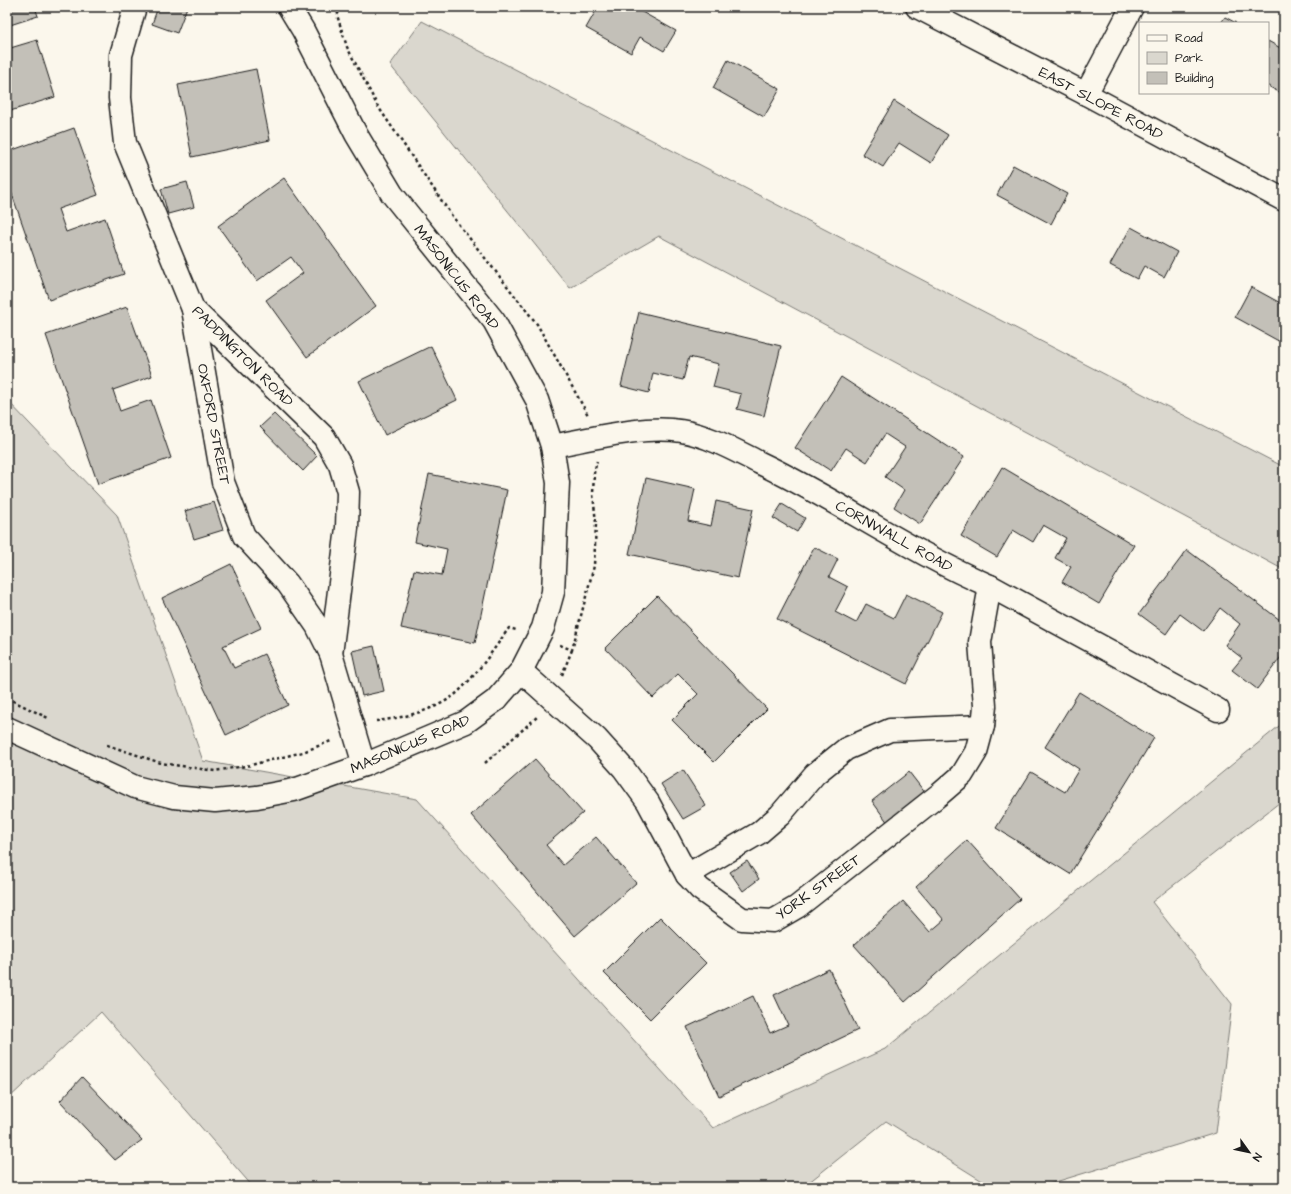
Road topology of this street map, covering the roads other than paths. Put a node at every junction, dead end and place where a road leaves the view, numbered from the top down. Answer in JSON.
{"nodes":[{"id":1,"x":135,"y":7,"type":"edge"},
{"id":2,"x":289,"y":7,"type":"edge"},
{"id":3,"x":917,"y":7,"type":"edge"},
{"id":4,"x":1132,"y":7,"type":"edge"},
{"id":5,"x":1086,"y":94,"type":"junction"},
{"id":6,"x":1284,"y":200,"type":"edge"},
{"id":7,"x":193,"y":309,"type":"junction"},
{"id":8,"x":552,"y":446,"type":"junction"},
{"id":9,"x":990,"y":586,"type":"junction"},
{"id":10,"x":331,"y":654,"type":"junction"},
{"id":11,"x":521,"y":671,"type":"junction"},
{"id":12,"x":1218,"y":710,"type":"dead end"},
{"id":13,"x":983,"y":726,"type":"junction"},
{"id":14,"x":7,"y":728,"type":"edge"},
{"id":15,"x":364,"y":765,"type":"junction"},
{"id":16,"x":687,"y":875,"type":"junction"}],
"edges":[{"from":1,"to":7,"type":"street","name":"PADDINGTON ROAD"},
{"from":2,"to":8,"type":"street","name":"MASONICUS ROAD"},
{"from":3,"to":5,"type":"street","name":"EAST SLOPE ROAD"},
{"from":4,"to":5,"type":"street"},
{"from":5,"to":6,"type":"street","name":"EAST SLOPE ROAD"},
{"from":7,"to":10,"type":"street","name":"OXFORD STREET"},
{"from":7,"to":10,"type":"street","name":"PADDINGTON ROAD"},
{"from":8,"to":9,"type":"street","name":"CORNWALL ROAD"},
{"from":8,"to":11,"type":"street","name":"MASONICUS ROAD"},
{"from":9,"to":12,"type":"street","name":"CORNWALL ROAD"},
{"from":9,"to":13,"type":"street","name":"YORK STREET"},
{"from":10,"to":15,"type":"street","name":"OXFORD STREET"},
{"from":11,"to":15,"type":"street","name":"MASONICUS ROAD"},
{"from":11,"to":16,"type":"street","name":"YORK STREET"},
{"from":13,"to":16,"type":"street"},
{"from":13,"to":16,"type":"street","name":"YORK STREET"},
{"from":14,"to":15,"type":"street","name":"MASONICUS ROAD"}]}
